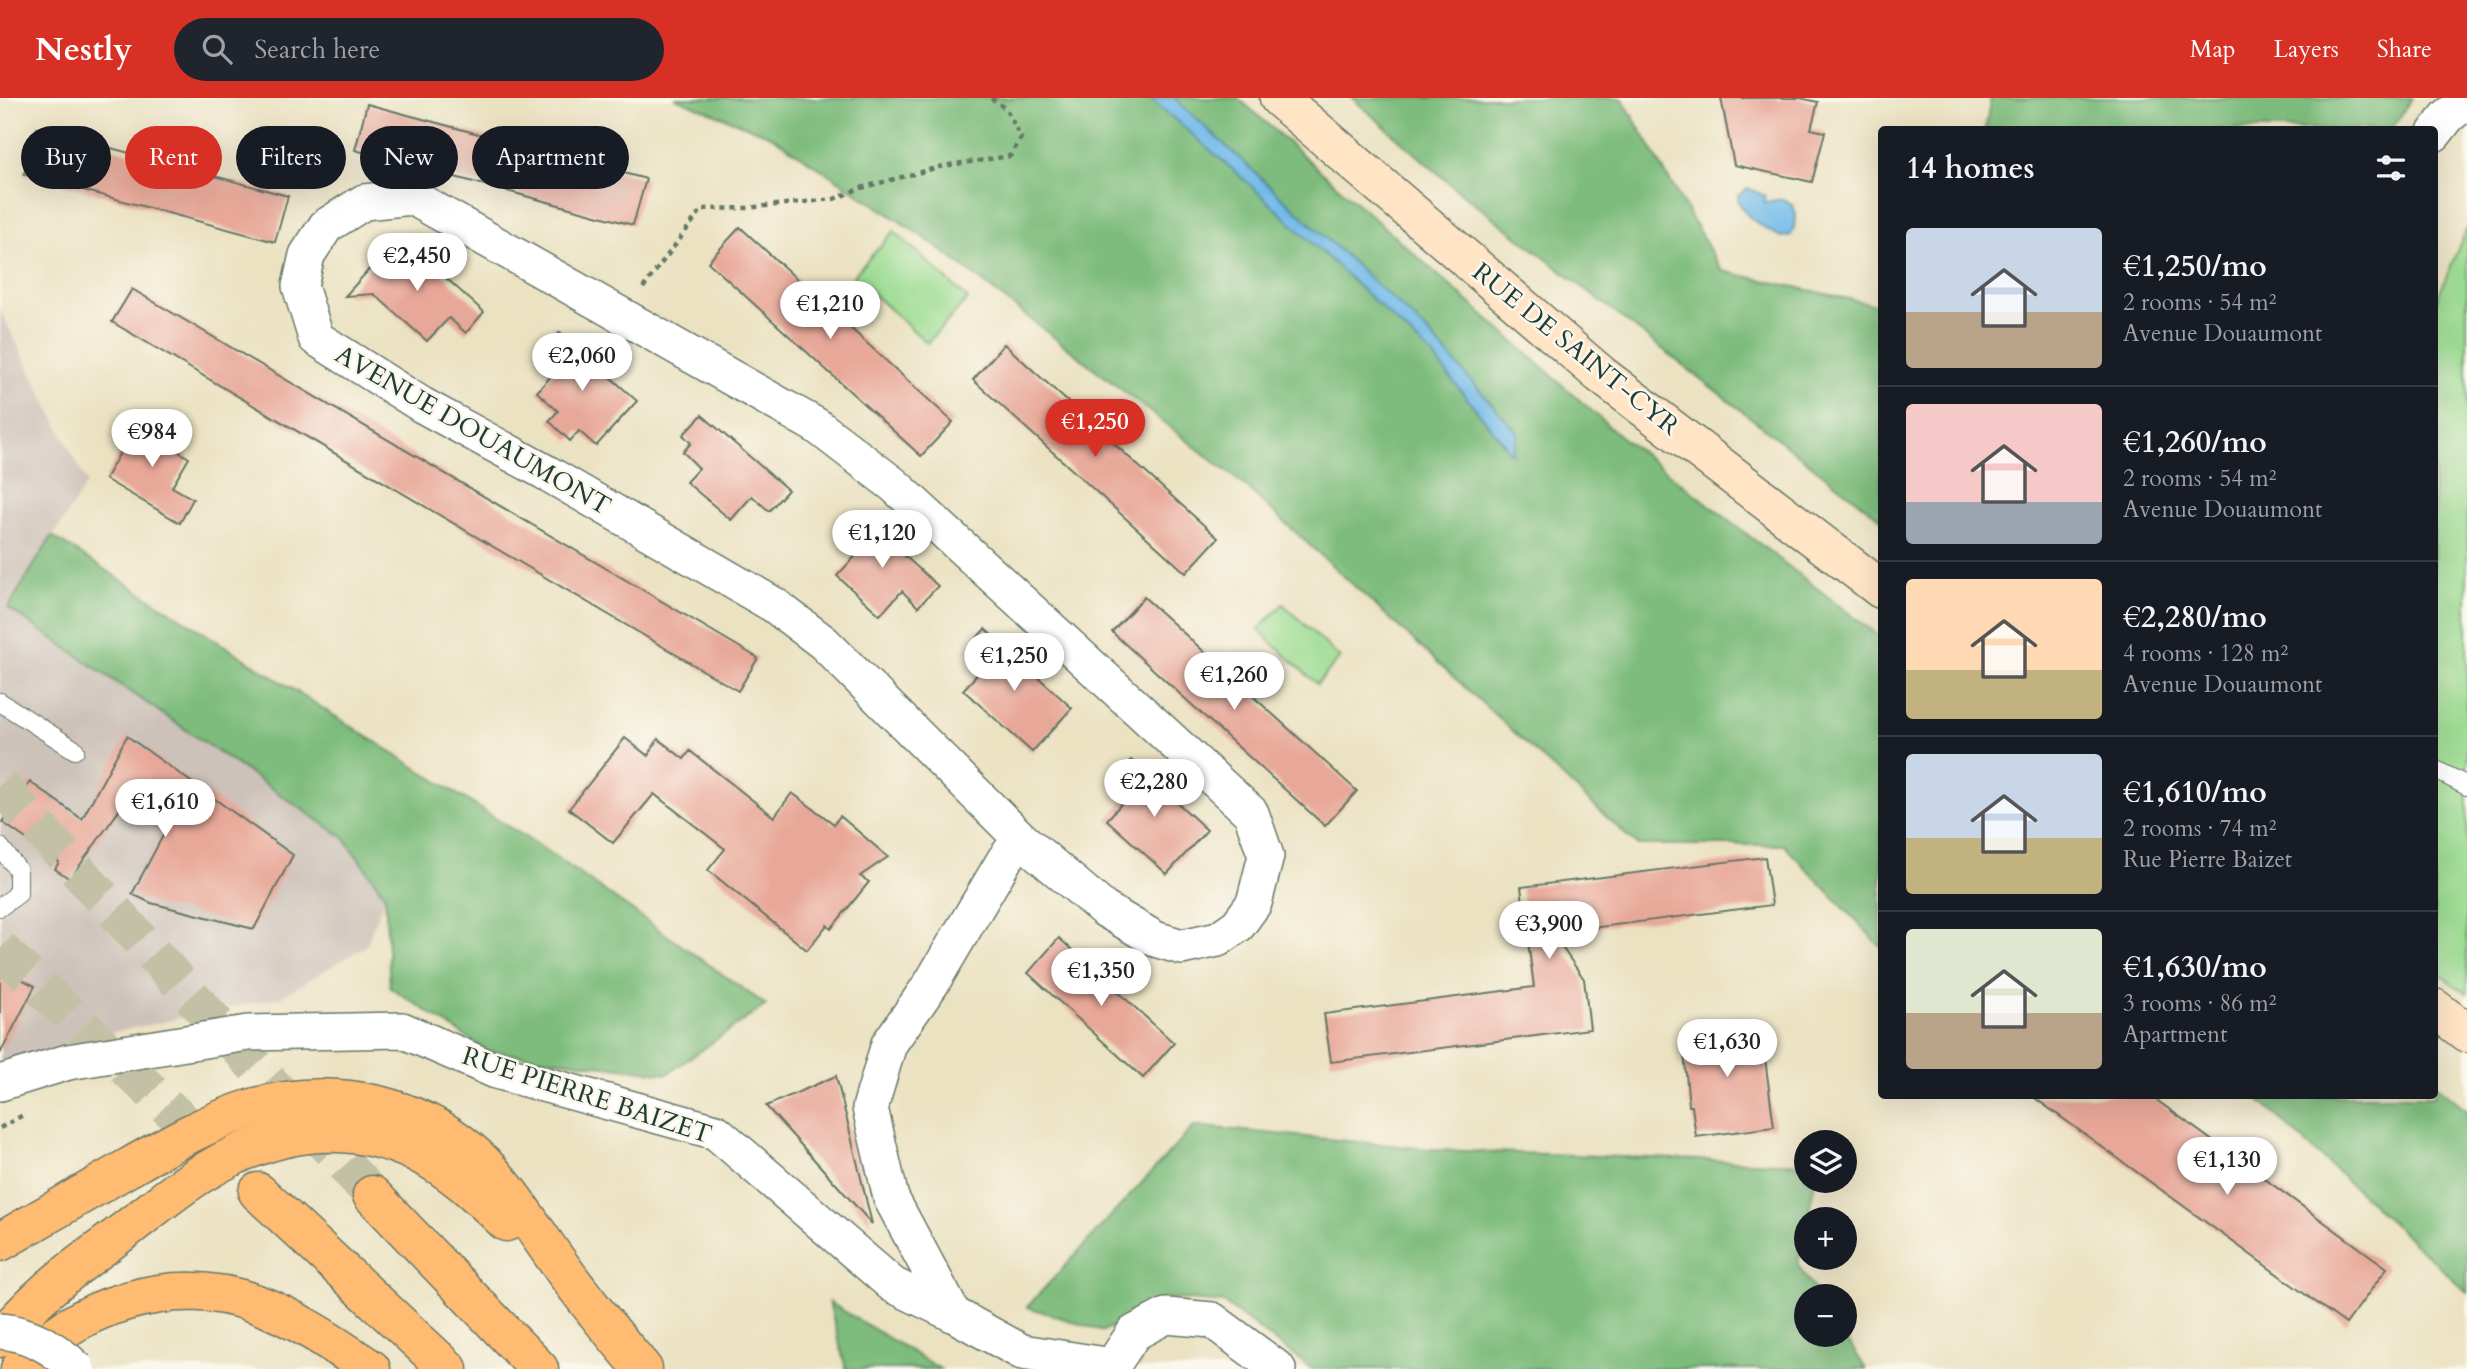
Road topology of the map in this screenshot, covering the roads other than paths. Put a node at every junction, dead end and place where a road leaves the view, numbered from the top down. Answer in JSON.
{"nodes":[{"id":1,"x":1279,"y":98,"type":"edge"},
{"id":2,"x":2467,"y":101,"type":"edge"},
{"id":3,"x":2438,"y":129,"type":"edge"},
{"id":4,"x":1878,"y":587,"type":"edge"},
{"id":5,"x":0,"y":702,"type":"edge"},
{"id":6,"x":75,"y":750,"type":"dead end"},
{"id":7,"x":2438,"y":771,"type":"edge"},
{"id":8,"x":2467,"y":786,"type":"edge"},
{"id":9,"x":1021,"y":839,"type":"junction"},
{"id":10,"x":0,"y":847,"type":"edge"},
{"id":11,"x":0,"y":907,"type":"edge"},
{"id":12,"x":2438,"y":1011,"type":"edge"},
{"id":13,"x":2467,"y":1033,"type":"edge"},
{"id":14,"x":0,"y":1083,"type":"edge"},
{"id":15,"x":258,"y":1192,"type":"tunnel mouth"},
{"id":16,"x":372,"y":1195,"type":"tunnel mouth"},
{"id":17,"x":0,"y":1242,"type":"edge"},
{"id":18,"x":574,"y":1285,"type":"junction"},
{"id":19,"x":953,"y":1314,"type":"junction"},
{"id":20,"x":0,"y":1331,"type":"edge"},
{"id":21,"x":0,"y":1338,"type":"edge"},
{"id":22,"x":1113,"y":1367,"type":"edge"},
{"id":23,"x":20,"y":1369,"type":"edge"},
{"id":24,"x":77,"y":1369,"type":"edge"},
{"id":25,"x":370,"y":1369,"type":"edge"},
{"id":26,"x":448,"y":1369,"type":"edge"},
{"id":27,"x":539,"y":1369,"type":"edge"},
{"id":28,"x":643,"y":1369,"type":"edge"},
{"id":29,"x":1278,"y":1369,"type":"edge"}],
"edges":[{"from":1,"to":4,"type":"main road","name":"RUE DE SAINT-CYR"},
{"from":2,"to":3,"type":"street"},
{"from":5,"to":6,"type":"lane"},
{"from":7,"to":8,"type":"lane"},
{"from":9,"to":9,"type":"street","name":"AVENUE DOUAUMONT"},
{"from":9,"to":19,"type":"street"},
{"from":10,"to":11,"type":"lane"},
{"from":12,"to":13,"type":"main road"},
{"from":14,"to":19,"type":"street","name":"RUE PIERRE BAIZET"},
{"from":15,"to":26,"type":"highway"},
{"from":16,"to":27,"type":"highway"},
{"from":17,"to":18,"type":"highway"},
{"from":18,"to":21,"type":"highway"},
{"from":18,"to":28,"type":"highway"},
{"from":19,"to":22,"type":"street","name":"RUE PIERRE BAIZET"},
{"from":20,"to":24,"type":"street","bridge":true},
{"from":22,"to":29,"type":"street","name":"RUE PIERRE BAIZET"},
{"from":23,"to":25,"type":"highway"}]}
